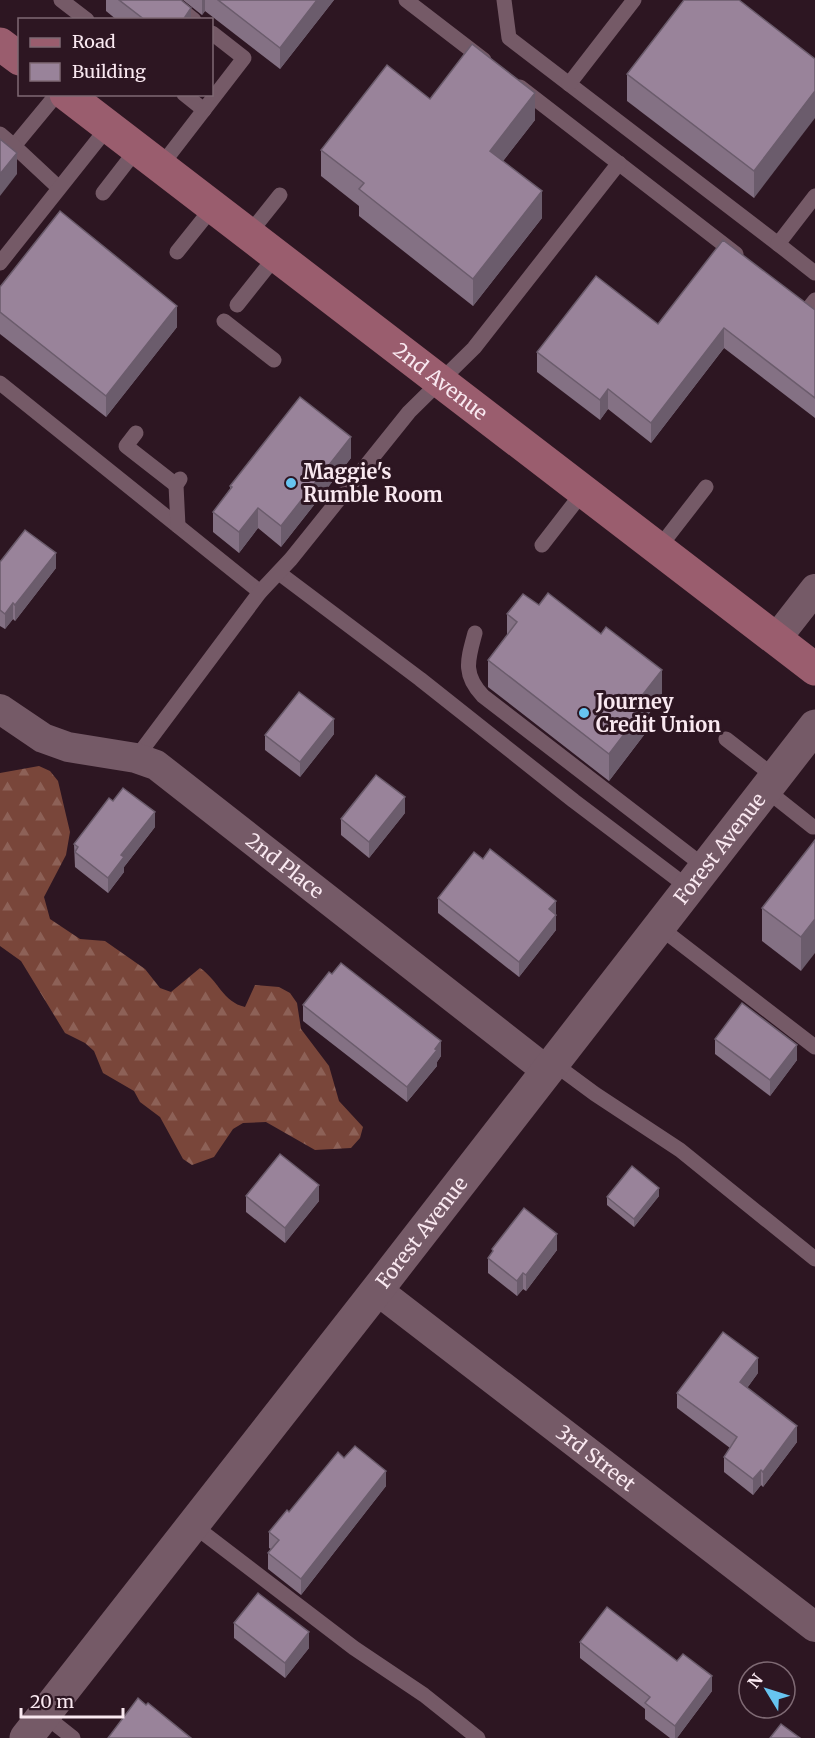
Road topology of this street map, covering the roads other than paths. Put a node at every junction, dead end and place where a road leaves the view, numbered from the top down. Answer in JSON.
{"nodes":[{"id":1,"x":62,"y":0,"type":"edge"},
{"id":2,"x":169,"y":0,"type":"edge"},
{"id":3,"x":406,"y":0,"type":"edge"},
{"id":4,"x":504,"y":0,"type":"edge"},
{"id":5,"x":634,"y":0,"type":"edge"},
{"id":6,"x":422,"y":12,"type":"junction"},
{"id":7,"x":84,"y":18,"type":"edge"},
{"id":8,"x":192,"y":18,"type":"edge"},
{"id":9,"x":412,"y":25,"type":"dead end"},
{"id":10,"x":213,"y":34,"type":"edge"},
{"id":11,"x":569,"y":84,"type":"junction"},
{"id":12,"x":55,"y":96,"type":"edge"},
{"id":13,"x":69,"y":96,"type":"edge"},
{"id":14,"x":186,"y":96,"type":"edge"},
{"id":15,"x":204,"y":110,"type":"junction"},
{"id":16,"x":108,"y":127,"type":"junction"},
{"id":17,"x":0,"y":134,"type":"edge"},
{"id":18,"x":14,"y":146,"type":"junction"},
{"id":19,"x":148,"y":158,"type":"junction"},
{"id":20,"x":619,"y":163,"type":"junction"},
{"id":21,"x":59,"y":188,"type":"junction"},
{"id":22,"x":103,"y":194,"type":"dead end"},
{"id":23,"x":280,"y":195,"type":"dead end"},
{"id":24,"x":815,"y":196,"type":"edge"},
{"id":25,"x":213,"y":207,"type":"junction"},
{"id":26,"x":248,"y":235,"type":"junction"},
{"id":27,"x":778,"y":244,"type":"junction"},
{"id":28,"x":177,"y":252,"type":"dead end"},
{"id":29,"x":276,"y":256,"type":"junction"},
{"id":30,"x":746,"y":261,"type":"edge"},
{"id":31,"x":0,"y":263,"type":"edge"},
{"id":32,"x":815,"y":273,"type":"edge"},
{"id":33,"x":237,"y":304,"type":"dead end"},
{"id":34,"x":224,"y":321,"type":"dead end"},
{"id":35,"x":274,"y":360,"type":"dead end"},
{"id":36,"x":441,"y":382,"type":"junction"},
{"id":37,"x":0,"y":383,"type":"edge"},
{"id":38,"x":136,"y":433,"type":"dead end"},
{"id":39,"x":705,"y":488,"type":"dead end"},
{"id":40,"x":583,"y":492,"type":"junction"},
{"id":41,"x":178,"y":526,"type":"junction"},
{"id":42,"x":543,"y":545,"type":"dead end"},
{"id":43,"x":658,"y":549,"type":"junction"},
{"id":44,"x":279,"y":573,"type":"junction"},
{"id":45,"x":815,"y":589,"type":"edge"},
{"id":46,"x":260,"y":592,"type":"junction"},
{"id":47,"x":476,"y":633,"type":"dead end"},
{"id":48,"x":776,"y":639,"type":"junction"},
{"id":49,"x":815,"y":669,"type":"edge"},
{"id":50,"x":0,"y":709,"type":"edge"},
{"id":51,"x":815,"y":726,"type":"edge"},
{"id":52,"x":726,"y":739,"type":"dead end"},
{"id":53,"x":136,"y":758,"type":"junction"},
{"id":54,"x":770,"y":783,"type":"junction"},
{"id":55,"x":813,"y":827,"type":"dead end"},
{"id":56,"x":697,"y":877,"type":"junction"},
{"id":57,"x":658,"y":926,"type":"junction"},
{"id":58,"x":815,"y":1047,"type":"edge"},
{"id":59,"x":550,"y":1067,"type":"junction"},
{"id":60,"x":815,"y":1259,"type":"edge"},
{"id":61,"x":377,"y":1290,"type":"junction"},
{"id":62,"x":193,"y":1525,"type":"junction"},
{"id":63,"x":815,"y":1627,"type":"edge"},
{"id":64,"x":35,"y":1727,"type":"edge"},
{"id":65,"x":73,"y":1738,"type":"edge"},
{"id":66,"x":478,"y":1738,"type":"edge"}],
"edges":[{"from":1,"to":7,"type":"lane"},
{"from":2,"to":8,"type":"lane"},
{"from":3,"to":6,"type":"lane"},
{"from":4,"to":11,"type":"lane"},
{"from":5,"to":11,"type":"lane"},
{"from":6,"to":9,"type":"lane"},
{"from":6,"to":20,"type":"lane"},
{"from":10,"to":15,"type":"lane"},
{"from":11,"to":27,"type":"lane"},
{"from":12,"to":18,"type":"lane"},
{"from":13,"to":16,"type":"main road","name":"2nd Avenue"},
{"from":14,"to":15,"type":"lane"},
{"from":15,"to":19,"type":"lane"},
{"from":16,"to":19,"type":"main road","name":"2nd Avenue"},
{"from":16,"to":21,"type":"lane"},
{"from":17,"to":18,"type":"lane"},
{"from":18,"to":21,"type":"lane"},
{"from":19,"to":22,"type":"lane"},
{"from":19,"to":25,"type":"main road","name":"2nd Avenue"},
{"from":20,"to":30,"type":"lane"},
{"from":20,"to":36,"type":"lane"},
{"from":21,"to":31,"type":"lane"},
{"from":23,"to":26,"type":"lane"},
{"from":24,"to":27,"type":"lane"},
{"from":25,"to":26,"type":"main road","name":"2nd Avenue"},
{"from":25,"to":28,"type":"lane"},
{"from":26,"to":29,"type":"main road","name":"2nd Avenue"},
{"from":27,"to":32,"type":"lane"},
{"from":29,"to":33,"type":"lane"},
{"from":29,"to":36,"type":"main road","name":"2nd Avenue"},
{"from":34,"to":35,"type":"lane"},
{"from":36,"to":40,"type":"main road","name":"2nd Avenue"},
{"from":36,"to":44,"type":"lane"},
{"from":37,"to":41,"type":"lane"},
{"from":38,"to":41,"type":"lane"},
{"from":39,"to":43,"type":"lane"},
{"from":40,"to":42,"type":"lane"},
{"from":40,"to":43,"type":"main road","name":"2nd Avenue"},
{"from":41,"to":46,"type":"lane"},
{"from":43,"to":48,"type":"main road","name":"2nd Avenue"},
{"from":44,"to":46,"type":"lane"},
{"from":44,"to":56,"type":"lane"},
{"from":45,"to":48,"type":"street"},
{"from":46,"to":53,"type":"lane"},
{"from":47,"to":56,"type":"lane"},
{"from":48,"to":49,"type":"main road","name":"2nd Avenue"},
{"from":50,"to":53,"type":"street","name":"2nd Place"},
{"from":51,"to":54,"type":"street","name":"Forest Avenue"},
{"from":52,"to":54,"type":"lane"},
{"from":53,"to":59,"type":"street","name":"2nd Place"},
{"from":54,"to":55,"type":"lane"},
{"from":54,"to":56,"type":"street","name":"Forest Avenue"},
{"from":56,"to":57,"type":"street","name":"Forest Avenue"},
{"from":57,"to":58,"type":"lane"},
{"from":57,"to":59,"type":"street","name":"Forest Avenue"},
{"from":59,"to":60,"type":"lane"},
{"from":59,"to":61,"type":"street","name":"Forest Avenue"},
{"from":61,"to":62,"type":"street","name":"Forest Avenue"},
{"from":61,"to":63,"type":"street","name":"3rd Street"},
{"from":62,"to":64,"type":"street","name":"Forest Avenue"},
{"from":62,"to":66,"type":"lane"},
{"from":64,"to":65,"type":"lane"}]}
